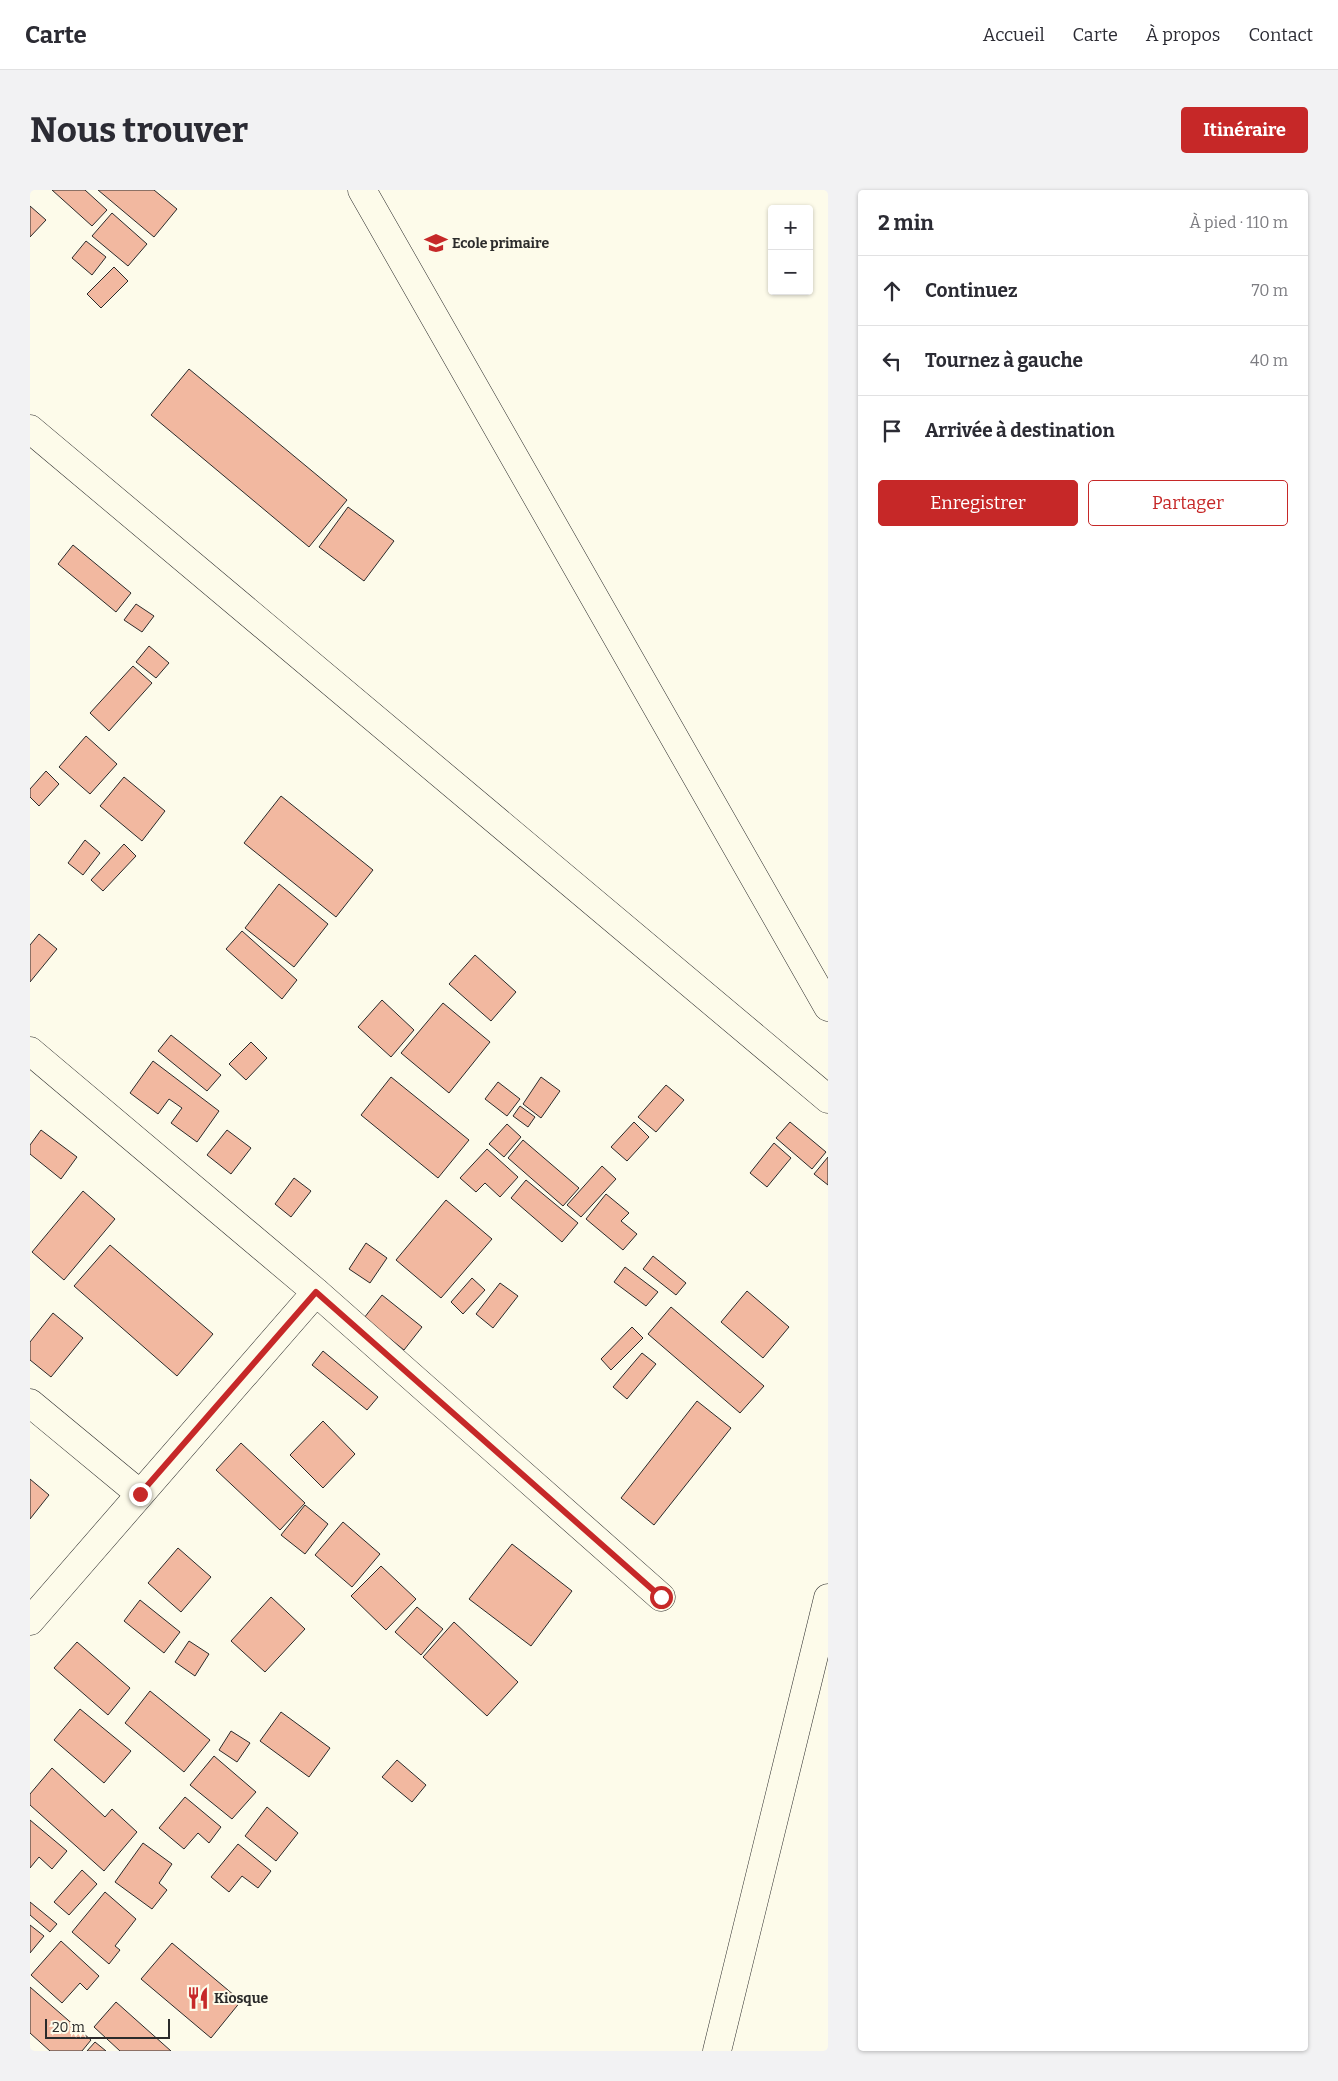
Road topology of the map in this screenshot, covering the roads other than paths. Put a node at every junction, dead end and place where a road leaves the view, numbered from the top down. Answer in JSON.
{"nodes":[{"id":1,"x":362,"y":190,"type":"edge"},
{"id":2,"x":30,"y":429,"type":"edge"},
{"id":3,"x":828,"y":1006,"type":"edge"},
{"id":4,"x":30,"y":1051,"type":"edge"},
{"id":5,"x":828,"y":1099,"type":"edge"},
{"id":6,"x":316,"y":1292,"type":"junction"},
{"id":7,"x":30,"y":1402,"type":"edge"},
{"id":8,"x":140,"y":1494,"type":"junction"},
{"id":9,"x":661,"y":1597,"type":"dead end"},
{"id":10,"x":828,"y":1598,"type":"edge"},
{"id":11,"x":30,"y":1621,"type":"edge"},
{"id":12,"x":717,"y":2051,"type":"edge"}],
"edges":[{"from":1,"to":3,"type":"street"},
{"from":2,"to":5,"type":"street"},
{"from":4,"to":6,"type":"street"},
{"from":6,"to":8,"type":"street"},
{"from":6,"to":9,"type":"street"},
{"from":7,"to":8,"type":"street"},
{"from":8,"to":11,"type":"street"},
{"from":10,"to":12,"type":"street"}]}
